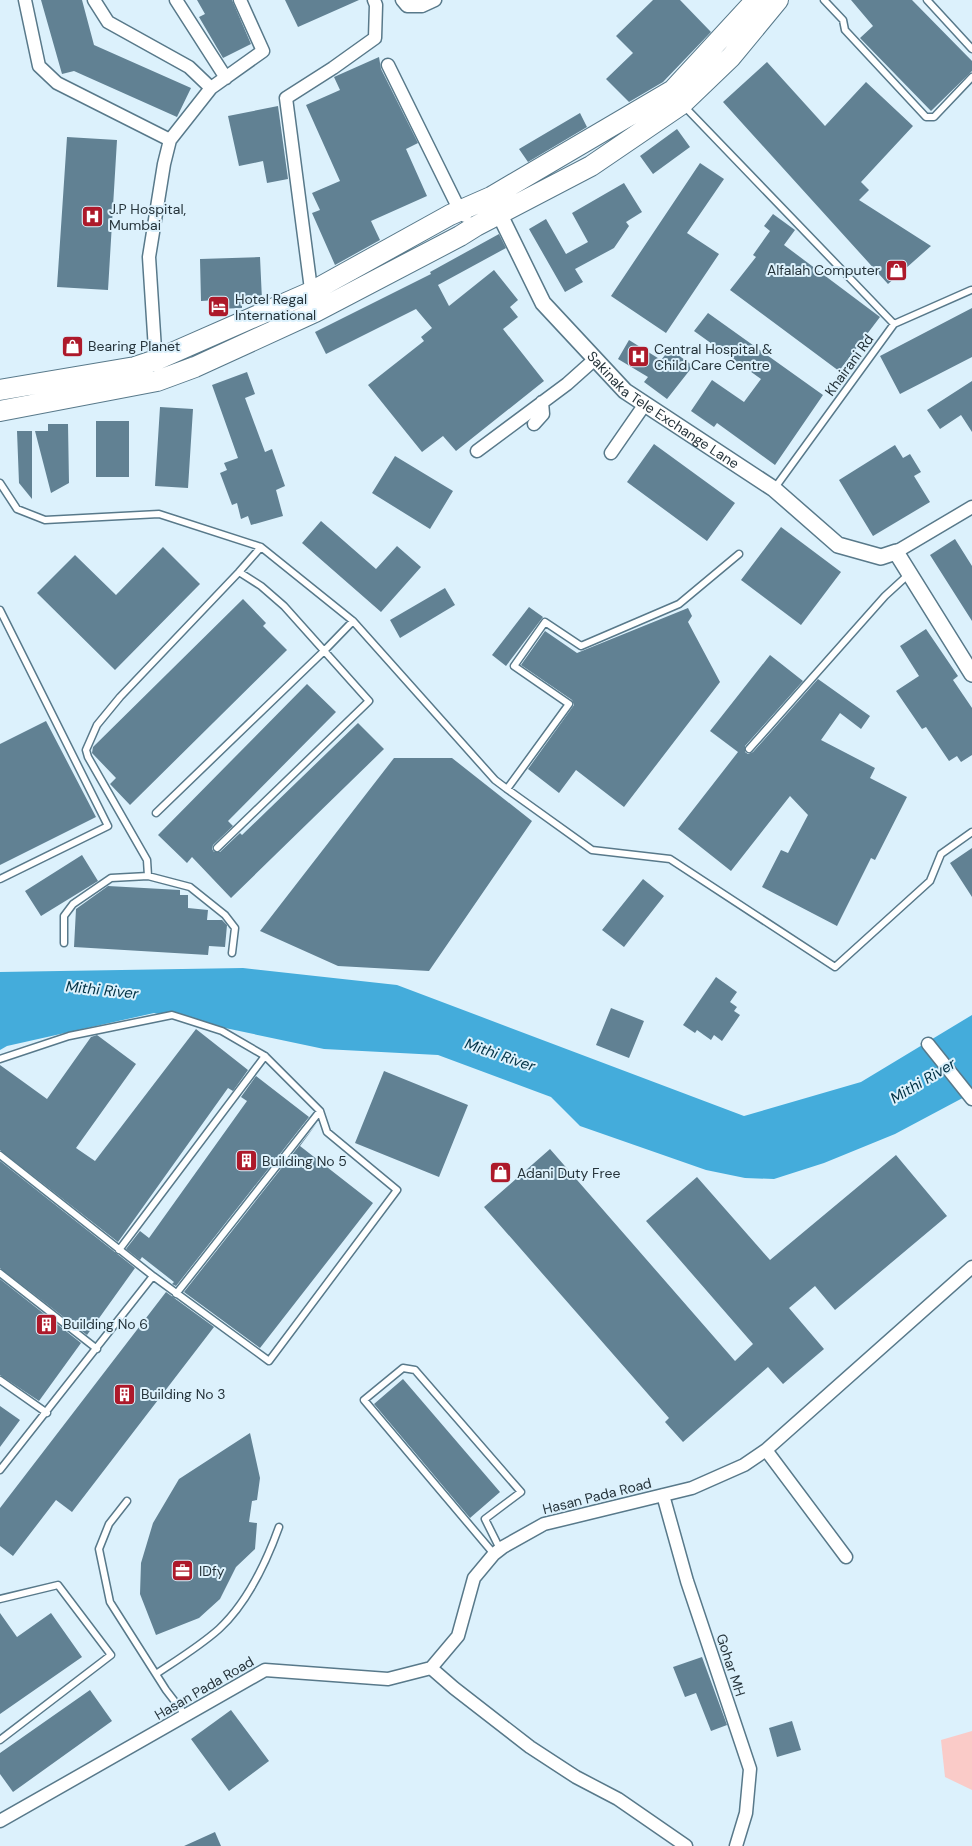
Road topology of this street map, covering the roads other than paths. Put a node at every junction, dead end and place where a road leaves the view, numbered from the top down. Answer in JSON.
{"nodes":[{"id":1,"x":25,"y":0,"type":"edge"},
{"id":2,"x":94,"y":0,"type":"edge"},
{"id":3,"x":176,"y":0,"type":"edge"},
{"id":4,"x":240,"y":0,"type":"edge"},
{"id":5,"x":402,"y":0,"type":"edge"},
{"id":6,"x":435,"y":0,"type":"edge"},
{"id":7,"x":756,"y":0,"type":"edge"},
{"id":8,"x":778,"y":0,"type":"edge"},
{"id":9,"x":824,"y":0,"type":"edge"},
{"id":10,"x":927,"y":0,"type":"edge"},
{"id":11,"x":379,"y":2,"type":"edge"},
{"id":12,"x":716,"y":43,"type":"junction"},
{"id":13,"x":972,"y":49,"type":"edge"},
{"id":14,"x":731,"y":57,"type":"junction"},
{"id":15,"x":388,"y":65,"type":"dead end"},
{"id":16,"x":972,"y":77,"type":"edge"},
{"id":17,"x":226,"y":78,"type":"junction"},
{"id":18,"x":211,"y":88,"type":"junction"},
{"id":19,"x":678,"y":97,"type":"junction"},
{"id":20,"x":170,"y":140,"type":"junction"},
{"id":21,"x":495,"y":205,"type":"junction"},
{"id":22,"x":455,"y":213,"type":"junction"},
{"id":23,"x":476,"y":226,"type":"junction"},
{"id":24,"x":971,"y":290,"type":"edge"},
{"id":25,"x":311,"y":292,"type":"junction"},
{"id":26,"x":314,"y":312,"type":"junction"},
{"id":27,"x":894,"y":324,"type":"junction"},
{"id":28,"x":595,"y":359,"type":"junction"},
{"id":29,"x":156,"y":360,"type":"junction"},
{"id":30,"x":157,"y":381,"type":"junction"},
{"id":31,"x":0,"y":390,"type":"edge"},
{"id":32,"x":542,"y":402,"type":"junction"},
{"id":33,"x":645,"y":404,"type":"junction"},
{"id":34,"x":0,"y":411,"type":"edge"},
{"id":35,"x":534,"y":424,"type":"dead end"},
{"id":36,"x":476,"y":452,"type":"dead end"},
{"id":37,"x":611,"y":453,"type":"dead end"},
{"id":38,"x":0,"y":483,"type":"edge"},
{"id":39,"x":774,"y":489,"type":"junction"},
{"id":40,"x":972,"y":507,"type":"edge"},
{"id":41,"x":261,"y":546,"type":"junction"},
{"id":42,"x":896,"y":552,"type":"junction"},
{"id":43,"x":739,"y":554,"type":"dead end"},
{"id":44,"x":239,"y":572,"type":"junction"},
{"id":45,"x":910,"y":574,"type":"junction"},
{"id":46,"x":0,"y":610,"type":"edge"},
{"id":47,"x":353,"y":621,"type":"junction"},
{"id":48,"x":324,"y":652,"type":"junction"},
{"id":49,"x":972,"y":674,"type":"edge"},
{"id":50,"x":749,"y":749,"type":"dead end"},
{"id":51,"x":507,"y":789,"type":"junction"},
{"id":52,"x":156,"y":813,"type":"dead end"},
{"id":53,"x":972,"y":832,"type":"edge"},
{"id":54,"x":217,"y":848,"type":"dead end"},
{"id":55,"x":148,"y":876,"type":"junction"},
{"id":56,"x":0,"y":879,"type":"edge"},
{"id":57,"x":64,"y":943,"type":"dead end"},
{"id":58,"x":232,"y":953,"type":"dead end"},
{"id":59,"x":928,"y":1044,"type":"dead end"},
{"id":60,"x":265,"y":1056,"type":"junction"},
{"id":61,"x":0,"y":1059,"type":"edge"},
{"id":62,"x":972,"y":1098,"type":"edge"},
{"id":63,"x":320,"y":1111,"type":"junction"},
{"id":64,"x":0,"y":1155,"type":"edge"},
{"id":65,"x":119,"y":1250,"type":"junction"},
{"id":66,"x":972,"y":1267,"type":"edge"},
{"id":67,"x":0,"y":1273,"type":"edge"},
{"id":68,"x":150,"y":1279,"type":"junction"},
{"id":69,"x":176,"y":1294,"type":"junction"},
{"id":70,"x":96,"y":1349,"type":"junction"},
{"id":71,"x":0,"y":1380,"type":"edge"},
{"id":72,"x":47,"y":1413,"type":"junction"},
{"id":73,"x":766,"y":1450,"type":"junction"},
{"id":74,"x":0,"y":1470,"type":"edge"},
{"id":75,"x":663,"y":1495,"type":"junction"},
{"id":76,"x":128,"y":1501,"type":"dead end"},
{"id":77,"x":279,"y":1527,"type":"dead end"},
{"id":78,"x":497,"y":1551,"type":"junction"},
{"id":79,"x":846,"y":1557,"type":"dead end"},
{"id":80,"x":0,"y":1599,"type":"edge"},
{"id":81,"x":431,"y":1668,"type":"junction"},
{"id":82,"x":156,"y":1674,"type":"junction"},
{"id":83,"x":186,"y":1716,"type":"junction"},
{"id":84,"x":0,"y":1740,"type":"edge"},
{"id":85,"x":0,"y":1821,"type":"edge"},
{"id":86,"x":686,"y":1846,"type":"edge"},
{"id":87,"x":736,"y":1846,"type":"edge"}],
"edges":[{"from":1,"to":20,"type":"street"},
{"from":2,"to":18,"type":"street"},
{"from":3,"to":17,"type":"street"},
{"from":4,"to":17,"type":"street"},
{"from":5,"to":6,"type":"street"},
{"from":7,"to":12,"type":"main road"},
{"from":8,"to":14,"type":"main road"},
{"from":9,"to":16,"type":"lane"},
{"from":10,"to":13,"type":"lane"},
{"from":11,"to":25,"type":"street"},
{"from":12,"to":14,"type":"main road"},
{"from":12,"to":19,"type":"main road"},
{"from":14,"to":19,"type":"main road"},
{"from":15,"to":22,"type":"street"},
{"from":17,"to":18,"type":"street"},
{"from":18,"to":20,"type":"street"},
{"from":19,"to":21,"type":"main road"},
{"from":19,"to":27,"type":"lane"},
{"from":20,"to":29,"type":"street"},
{"from":21,"to":22,"type":"main road"},
{"from":21,"to":23,"type":"main road"},
{"from":21,"to":28,"type":"street","name":"Sakinaka Tele Exchange Lane"},
{"from":22,"to":23,"type":"street"},
{"from":22,"to":25,"type":"main road"},
{"from":23,"to":26,"type":"main road"},
{"from":24,"to":27,"type":"lane"},
{"from":25,"to":26,"type":"street"},
{"from":25,"to":29,"type":"main road"},
{"from":26,"to":30,"type":"main road"},
{"from":27,"to":39,"type":"lane","name":"Khairani Rd"},
{"from":28,"to":32,"type":"street"},
{"from":28,"to":33,"type":"street","name":"Sakinaka Tele Exchange Lane"},
{"from":29,"to":30,"type":"street"},
{"from":29,"to":31,"type":"main road"},
{"from":30,"to":34,"type":"main road"},
{"from":32,"to":35,"type":"street"},
{"from":32,"to":36,"type":"street"},
{"from":33,"to":37,"type":"street"},
{"from":33,"to":39,"type":"street","name":"Sakinaka Tele Exchange Lane"},
{"from":38,"to":41,"type":"lane"},
{"from":39,"to":42,"type":"street","name":"Sakinaka Tele Exchange Lane"},
{"from":40,"to":42,"type":"street","name":"Sakinaka Tele Exchange Lane"},
{"from":41,"to":44,"type":"lane"},
{"from":41,"to":47,"type":"lane"},
{"from":42,"to":45,"type":"street"},
{"from":43,"to":51,"type":"lane"},
{"from":44,"to":48,"type":"lane"},
{"from":44,"to":55,"type":"lane"},
{"from":45,"to":49,"type":"street"},
{"from":45,"to":50,"type":"lane"},
{"from":46,"to":56,"type":"lane"},
{"from":47,"to":48,"type":"lane"},
{"from":47,"to":51,"type":"lane"},
{"from":48,"to":52,"type":"lane"},
{"from":48,"to":54,"type":"lane"},
{"from":51,"to":53,"type":"lane"},
{"from":55,"to":57,"type":"lane"},
{"from":55,"to":58,"type":"lane"},
{"from":59,"to":62,"type":"street"},
{"from":60,"to":61,"type":"lane"},
{"from":60,"to":63,"type":"lane"},
{"from":60,"to":65,"type":"lane"},
{"from":63,"to":69,"type":"lane"},
{"from":63,"to":69,"type":"lane"},
{"from":64,"to":65,"type":"lane"},
{"from":65,"to":68,"type":"lane"},
{"from":66,"to":73,"type":"street","name":"Hasan Pada Road"},
{"from":67,"to":70,"type":"lane"},
{"from":68,"to":69,"type":"lane"},
{"from":68,"to":70,"type":"lane"},
{"from":70,"to":72,"type":"lane"},
{"from":71,"to":72,"type":"lane"},
{"from":72,"to":74,"type":"lane"},
{"from":73,"to":75,"type":"street","name":"Hasan Pada Road"},
{"from":73,"to":79,"type":"street"},
{"from":75,"to":78,"type":"street","name":"Hasan Pada Road"},
{"from":75,"to":87,"type":"street","name":"Gohar MH"},
{"from":76,"to":82,"type":"lane"},
{"from":77,"to":82,"type":"lane"},
{"from":78,"to":78,"type":"lane"},
{"from":78,"to":81,"type":"street","name":"Hasan Pada Road"},
{"from":80,"to":84,"type":"lane"},
{"from":81,"to":83,"type":"street","name":"Hasan Pada Road"},
{"from":81,"to":86,"type":"street"},
{"from":82,"to":83,"type":"lane"},
{"from":83,"to":85,"type":"street","name":"Hasan Pada Road"}]}
